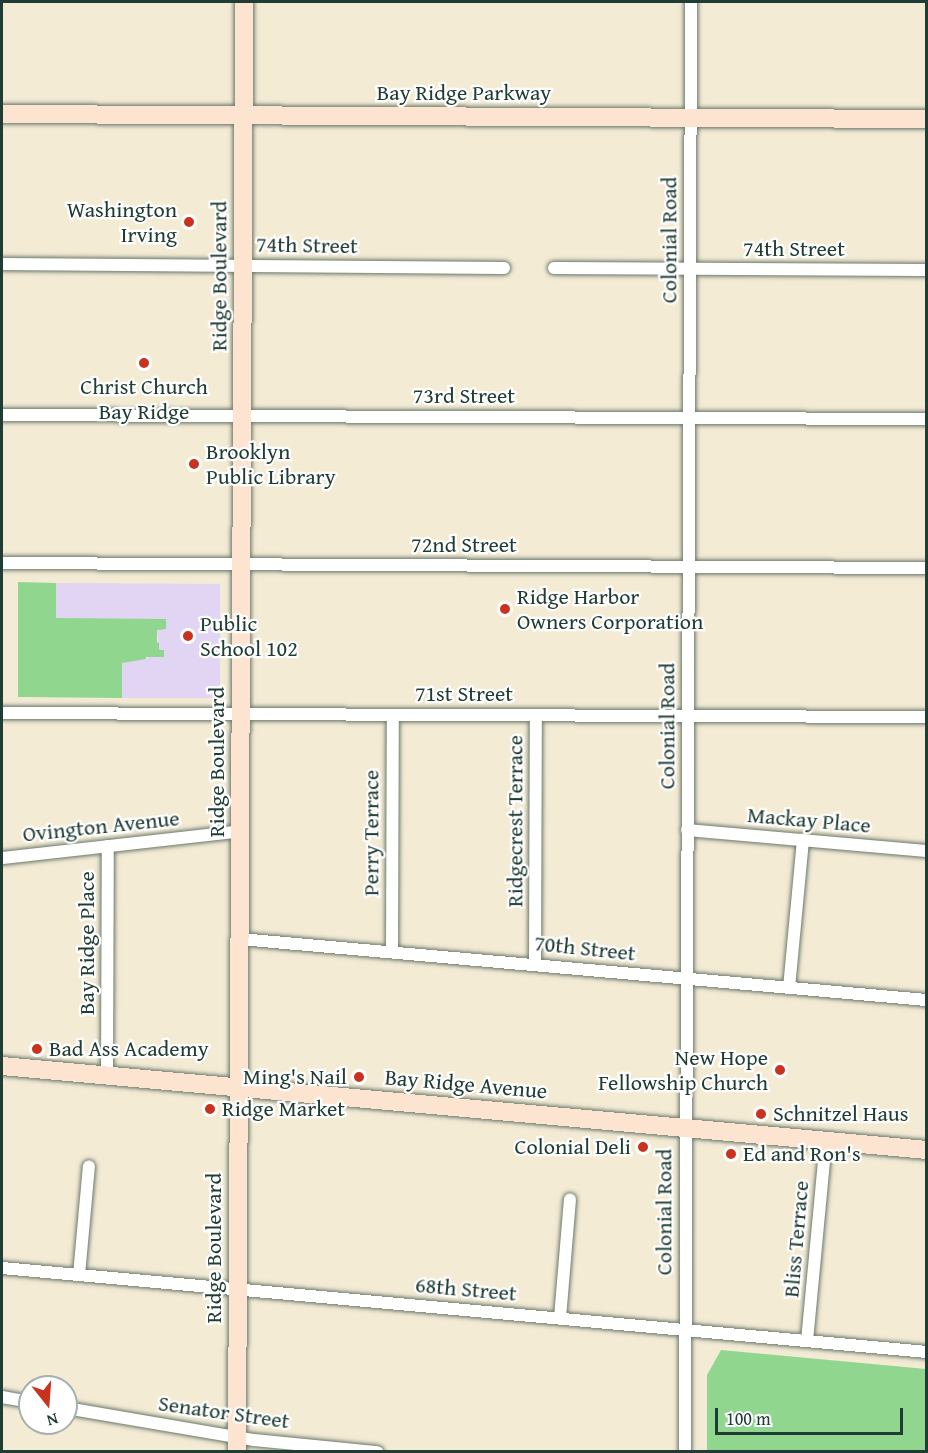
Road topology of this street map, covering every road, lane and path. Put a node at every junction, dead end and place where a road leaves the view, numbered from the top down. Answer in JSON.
{"nodes":[{"id":1,"x":244,"y":2,"type":"edge"},
{"id":2,"x":692,"y":2,"type":"edge"},
{"id":3,"x":2,"y":114,"type":"edge"},
{"id":4,"x":244,"y":116,"type":"junction"},
{"id":5,"x":690,"y":118,"type":"junction"},
{"id":6,"x":927,"y":119,"type":"edge"},
{"id":7,"x":2,"y":264,"type":"edge"},
{"id":8,"x":243,"y":266,"type":"junction"},
{"id":9,"x":504,"y":268,"type":"dead end"},
{"id":10,"x":554,"y":268,"type":"dead end"},
{"id":11,"x":690,"y":269,"type":"junction"},
{"id":12,"x":927,"y":270,"type":"edge"},
{"id":13,"x":2,"y":415,"type":"edge"},
{"id":14,"x":242,"y":416,"type":"junction"},
{"id":15,"x":689,"y":418,"type":"junction"},
{"id":16,"x":927,"y":419,"type":"edge"},
{"id":17,"x":2,"y":563,"type":"edge"},
{"id":18,"x":241,"y":565,"type":"junction"},
{"id":19,"x":688,"y":567,"type":"junction"},
{"id":20,"x":927,"y":568,"type":"edge"},
{"id":21,"x":2,"y":713,"type":"edge"},
{"id":22,"x":241,"y":714,"type":"junction"},
{"id":23,"x":393,"y":715,"type":"junction"},
{"id":24,"x":536,"y":715,"type":"junction"},
{"id":25,"x":688,"y":716,"type":"junction"},
{"id":26,"x":927,"y":717,"type":"edge"},
{"id":27,"x":687,"y":830,"type":"junction"},
{"id":28,"x":241,"y":831,"type":"junction"},
{"id":29,"x":802,"y":840,"type":"junction"},
{"id":30,"x":108,"y":846,"type":"junction"},
{"id":31,"x":927,"y":851,"type":"edge"},
{"id":32,"x":2,"y":858,"type":"edge"},
{"id":33,"x":240,"y":939,"type":"junction"},
{"id":34,"x":392,"y":952,"type":"junction"},
{"id":35,"x":535,"y":964,"type":"junction"},
{"id":36,"x":686,"y":979,"type":"junction"},
{"id":37,"x":789,"y":988,"type":"junction"},
{"id":38,"x":927,"y":1000,"type":"edge"},
{"id":39,"x":2,"y":1066,"type":"edge"},
{"id":40,"x":108,"y":1076,"type":"junction"},
{"id":41,"x":239,"y":1088,"type":"junction"},
{"id":42,"x":686,"y":1128,"type":"junction"},
{"id":43,"x":826,"y":1141,"type":"junction"},
{"id":44,"x":927,"y":1150,"type":"edge"},
{"id":45,"x":89,"y":1166,"type":"dead end"},
{"id":46,"x":570,"y":1199,"type":"dead end"},
{"id":47,"x":2,"y":1268,"type":"edge"},
{"id":48,"x":79,"y":1275,"type":"junction"},
{"id":49,"x":238,"y":1289,"type":"junction"},
{"id":50,"x":560,"y":1318,"type":"junction"},
{"id":51,"x":684,"y":1330,"type":"junction"},
{"id":52,"x":807,"y":1341,"type":"junction"},
{"id":53,"x":927,"y":1352,"type":"edge"},
{"id":54,"x":2,"y":1397,"type":"edge"},
{"id":55,"x":18,"y":1400,"type":"edge"},
{"id":56,"x":78,"y":1411,"type":"edge"},
{"id":57,"x":237,"y":1444,"type":"edge"},
{"id":58,"x":377,"y":1452,"type":"edge"},
{"id":59,"x":685,"y":1452,"type":"edge"}],
"edges":[{"from":1,"to":4,"type":"street","name":"Ridge Boulevard"},
{"from":2,"to":5,"type":"street","name":"Colonial Road"},
{"from":3,"to":4,"type":"street","name":"Bay Ridge Parkway"},
{"from":4,"to":5,"type":"street","name":"Bay Ridge Parkway"},
{"from":4,"to":8,"type":"street","name":"Ridge Boulevard"},
{"from":5,"to":6,"type":"street","name":"Bay Ridge Parkway"},
{"from":5,"to":11,"type":"street","name":"Colonial Road"},
{"from":7,"to":8,"type":"street","name":"74th Street"},
{"from":8,"to":9,"type":"street","name":"74th Street"},
{"from":8,"to":14,"type":"street","name":"Ridge Boulevard"},
{"from":10,"to":11,"type":"street","name":"74th Street"},
{"from":11,"to":12,"type":"street","name":"74th Street"},
{"from":11,"to":15,"type":"street","name":"Colonial Road"},
{"from":13,"to":14,"type":"street","name":"73rd Street"},
{"from":14,"to":15,"type":"street","name":"73rd Street"},
{"from":14,"to":18,"type":"street","name":"Ridge Boulevard"},
{"from":15,"to":16,"type":"street","name":"73rd Street"},
{"from":15,"to":19,"type":"street","name":"Colonial Road"},
{"from":17,"to":18,"type":"street","name":"72nd Street"},
{"from":18,"to":19,"type":"street","name":"72nd Street"},
{"from":18,"to":22,"type":"street","name":"Ridge Boulevard"},
{"from":19,"to":20,"type":"street","name":"72nd Street"},
{"from":19,"to":25,"type":"street","name":"Colonial Road"},
{"from":21,"to":22,"type":"street","name":"71st Street"},
{"from":22,"to":23,"type":"street","name":"71st Street"},
{"from":22,"to":28,"type":"street","name":"Ridge Boulevard"},
{"from":23,"to":24,"type":"street","name":"71st Street"},
{"from":23,"to":34,"type":"street","name":"Perry Terrace"},
{"from":24,"to":25,"type":"street","name":"71st Street"},
{"from":24,"to":35,"type":"street","name":"Ridgecrest Terrace"},
{"from":25,"to":26,"type":"street","name":"71st Street"},
{"from":25,"to":27,"type":"street","name":"Colonial Road"},
{"from":27,"to":29,"type":"street","name":"Mackay Place"},
{"from":27,"to":36,"type":"street","name":"Colonial Road"},
{"from":28,"to":30,"type":"street","name":"Ovington Avenue"},
{"from":28,"to":33,"type":"street","name":"Ridge Boulevard"},
{"from":29,"to":31,"type":"street","name":"Mackay Place"},
{"from":29,"to":37,"type":"street"},
{"from":30,"to":32,"type":"street","name":"Ovington Avenue"},
{"from":30,"to":40,"type":"street","name":"Bay Ridge Place"},
{"from":33,"to":34,"type":"street","name":"70th Street"},
{"from":33,"to":41,"type":"street","name":"Ridge Boulevard"},
{"from":34,"to":35,"type":"street","name":"70th Street"},
{"from":35,"to":36,"type":"street","name":"70th Street"},
{"from":36,"to":37,"type":"street","name":"70th Street"},
{"from":36,"to":42,"type":"street","name":"Colonial Road"},
{"from":37,"to":38,"type":"street","name":"70th Street"},
{"from":39,"to":40,"type":"street","name":"Bay Ridge Avenue"},
{"from":40,"to":41,"type":"street","name":"Bay Ridge Avenue"},
{"from":41,"to":42,"type":"street","name":"Bay Ridge Avenue"},
{"from":41,"to":49,"type":"street","name":"Ridge Boulevard"},
{"from":42,"to":43,"type":"street","name":"Bay Ridge Avenue"},
{"from":42,"to":51,"type":"street","name":"Colonial Road"},
{"from":43,"to":44,"type":"street","name":"Bay Ridge Avenue"},
{"from":43,"to":52,"type":"street","name":"Bliss Terrace"},
{"from":45,"to":48,"type":"street"},
{"from":46,"to":50,"type":"street"},
{"from":47,"to":48,"type":"street","name":"68th Street"},
{"from":48,"to":49,"type":"street","name":"68th Street"},
{"from":49,"to":50,"type":"street","name":"68th Street"},
{"from":49,"to":57,"type":"street","name":"Ridge Boulevard"},
{"from":50,"to":51,"type":"street","name":"68th Street"},
{"from":51,"to":52,"type":"street","name":"68th Street"},
{"from":51,"to":59,"type":"street","name":"Colonial Road"},
{"from":52,"to":53,"type":"street","name":"68th Street"},
{"from":54,"to":55,"type":"street"},
{"from":56,"to":57,"type":"street","name":"Senator Street"},
{"from":57,"to":58,"type":"street","name":"Senator Street"}]}
